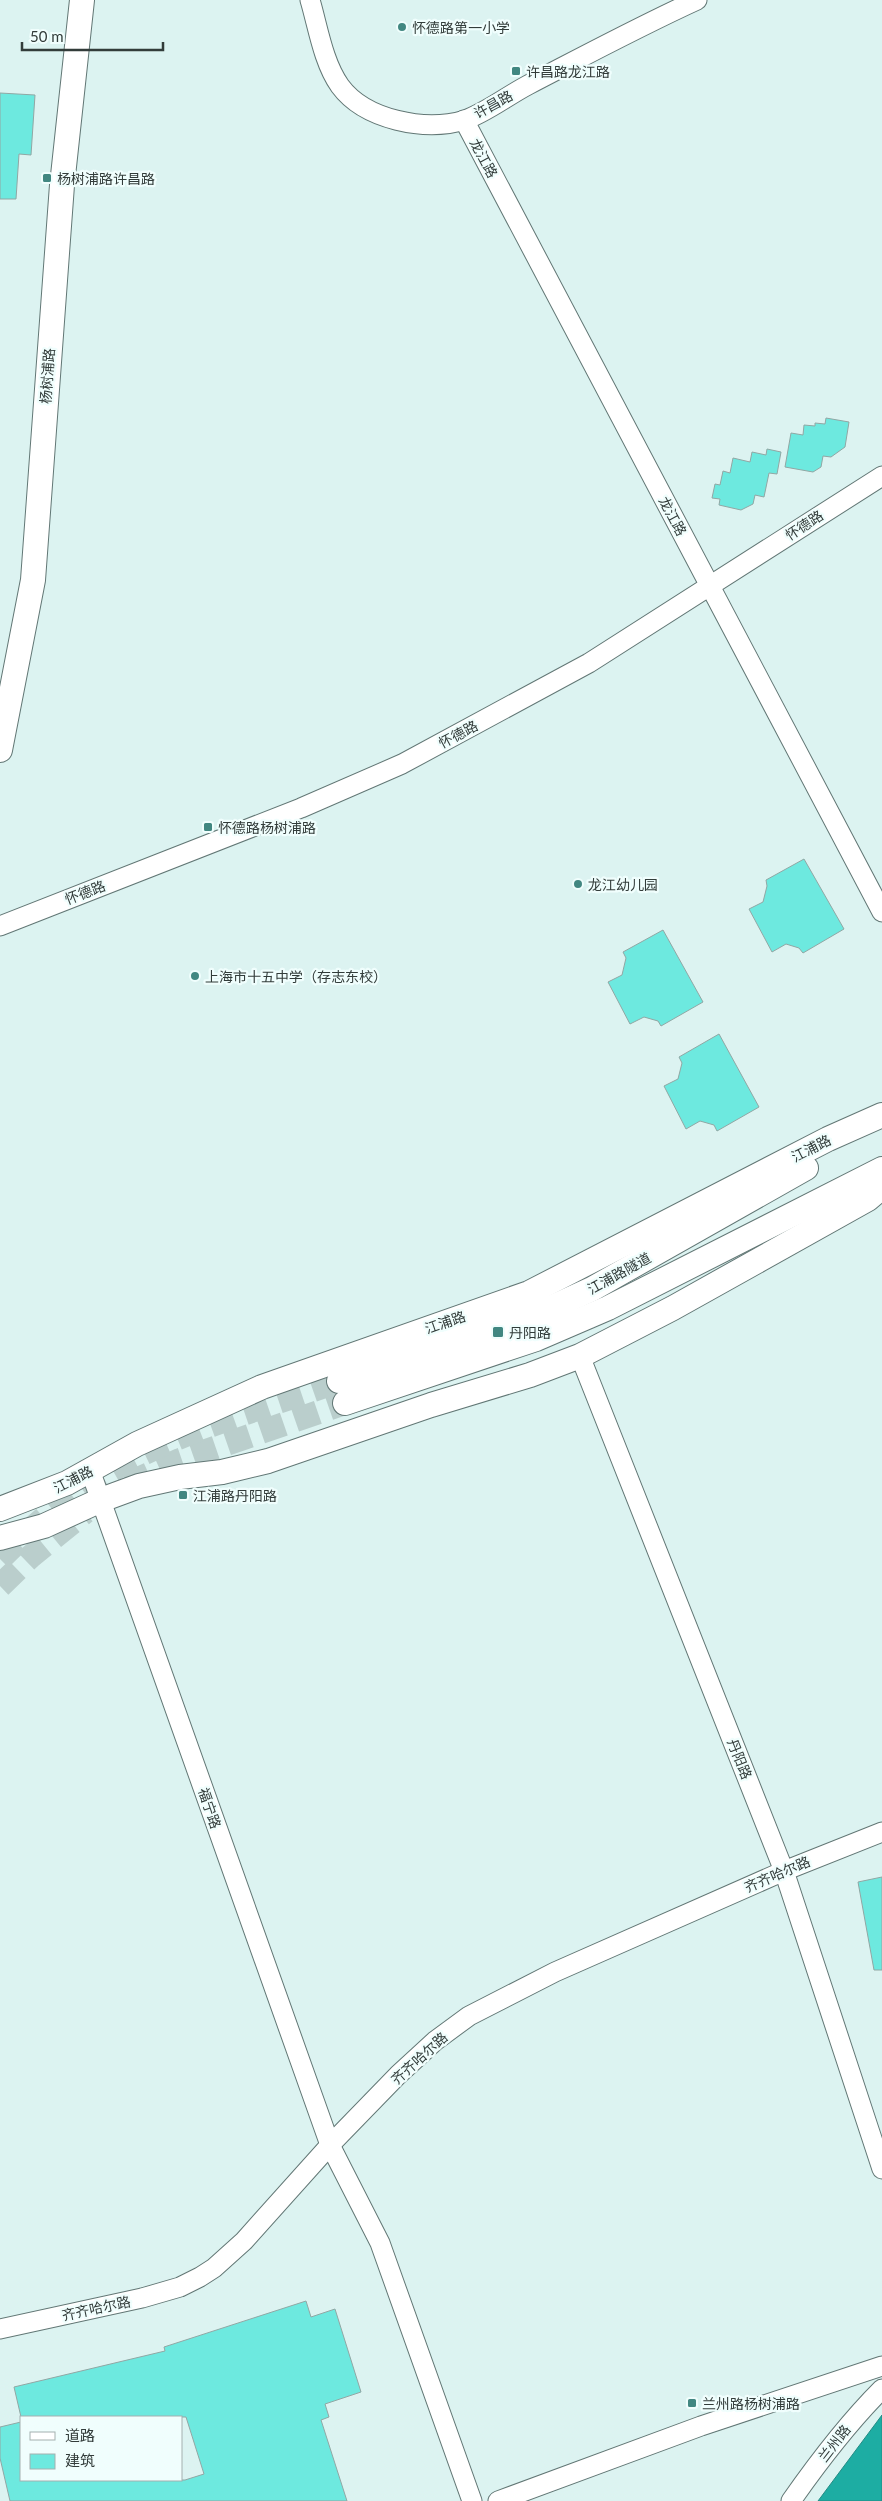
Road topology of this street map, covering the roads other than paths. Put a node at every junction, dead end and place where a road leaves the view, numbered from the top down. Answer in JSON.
{"nodes":[{"id":1,"x":82,"y":0,"type":"edge"},
{"id":2,"x":310,"y":0,"type":"edge"},
{"id":3,"x":697,"y":0,"type":"edge"},
{"id":4,"x":464,"y":120,"type":"junction"},
{"id":5,"x":882,"y":476,"type":"edge"},
{"id":6,"x":710,"y":585,"type":"junction"},
{"id":7,"x":0,"y":750,"type":"edge"},
{"id":8,"x":882,"y":912,"type":"edge"},
{"id":9,"x":0,"y":926,"type":"edge"},
{"id":10,"x":882,"y":1115,"type":"edge"},
{"id":11,"x":882,"y":1125,"type":"edge"},
{"id":12,"x":882,"y":1169,"type":"edge"},
{"id":13,"x":882,"y":1187,"type":"edge"},
{"id":14,"x":580,"y":1356,"type":"junction"},
{"id":15,"x":90,"y":1470,"type":"junction"},
{"id":16,"x":101,"y":1500,"type":"junction"},
{"id":17,"x":0,"y":1509,"type":"edge"},
{"id":18,"x":0,"y":1538,"type":"edge"},
{"id":19,"x":882,"y":1832,"type":"edge"},
{"id":20,"x":784,"y":1871,"type":"junction"},
{"id":21,"x":330,"y":2145,"type":"junction"},
{"id":22,"x":882,"y":2169,"type":"edge"},
{"id":23,"x":0,"y":2329,"type":"edge"},
{"id":24,"x":882,"y":2366,"type":"edge"},
{"id":25,"x":882,"y":2389,"type":"edge"},
{"id":26,"x":467,"y":2500,"type":"edge"},
{"id":27,"x":498,"y":2501,"type":"edge"},
{"id":28,"x":791,"y":2501,"type":"edge"}],
"edges":[{"from":1,"to":7,"type":"main road","name":"杨树浦路"},
{"from":2,"to":4,"type":"street","name":"许昌路"},
{"from":3,"to":4,"type":"street","name":"许昌路"},
{"from":4,"to":6,"type":"street","name":"龙江路"},
{"from":5,"to":6,"type":"street","name":"怀德路"},
{"from":6,"to":8,"type":"street","name":"龙江路"},
{"from":6,"to":9,"type":"street","name":"怀德路"},
{"from":10,"to":15,"type":"main road","name":"江浦路"},
{"from":11,"to":12,"type":"main road","name":"江浦路隧道"},
{"from":13,"to":14,"type":"main road"},
{"from":14,"to":16,"type":"main road"},
{"from":14,"to":20,"type":"street","name":"丹阳路"},
{"from":15,"to":16,"type":"street","name":"福宁路"},
{"from":15,"to":17,"type":"main road","name":"江浦路"},
{"from":16,"to":18,"type":"main road"},
{"from":16,"to":21,"type":"street","name":"福宁路"},
{"from":19,"to":20,"type":"street","name":"齐齐哈尔路"},
{"from":20,"to":21,"type":"street","name":"齐齐哈尔路"},
{"from":20,"to":22,"type":"street","name":"丹阳路"},
{"from":21,"to":23,"type":"street","name":"齐齐哈尔路"},
{"from":21,"to":26,"type":"street","name":"福宁路"},
{"from":24,"to":27,"type":"street"},
{"from":25,"to":28,"type":"street","name":"兰州路"}]}
